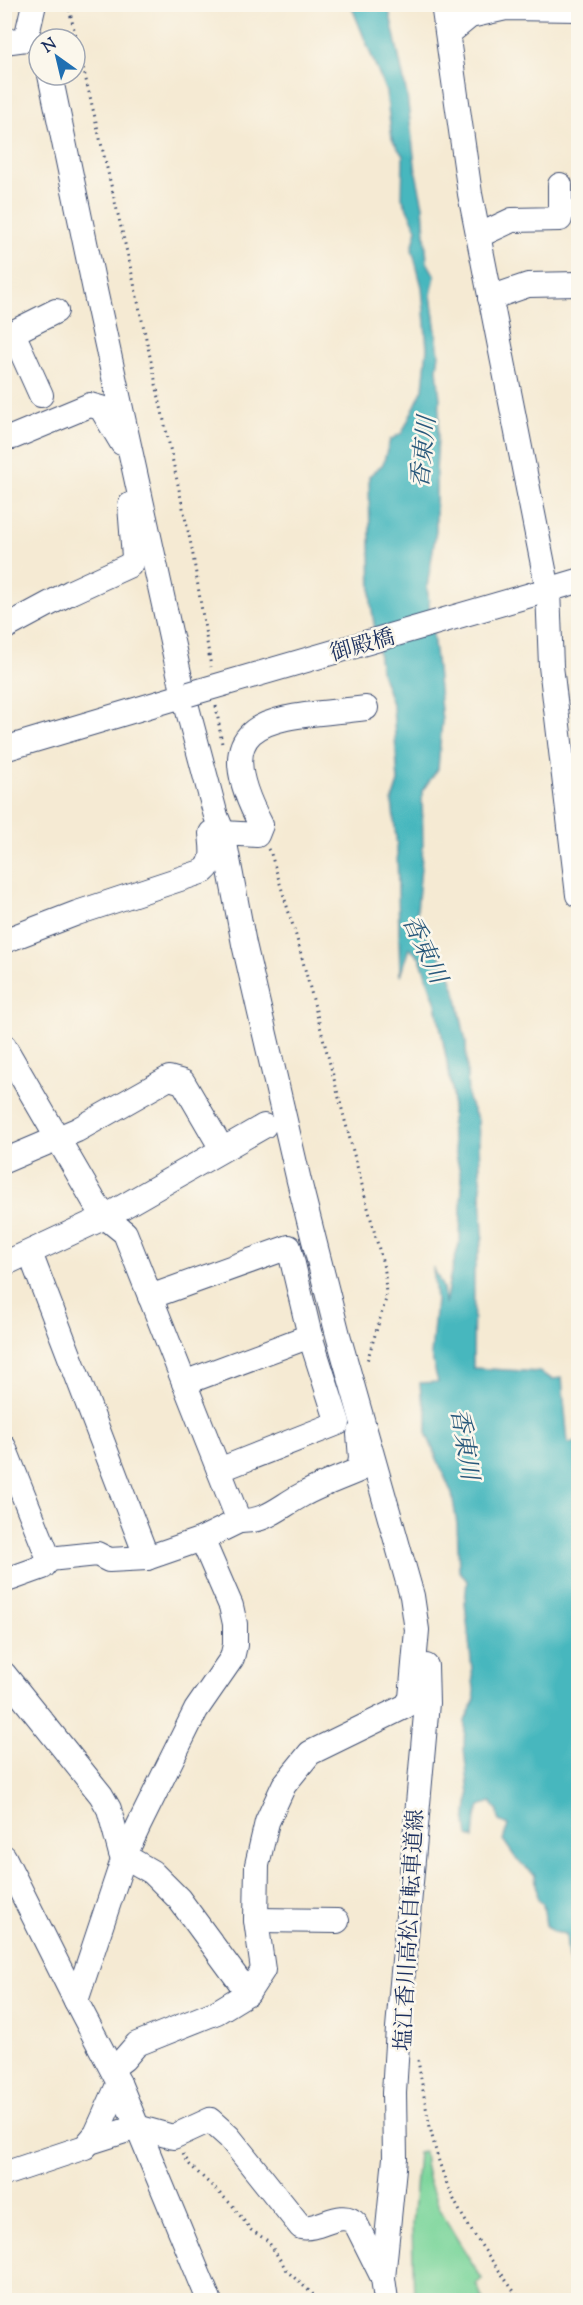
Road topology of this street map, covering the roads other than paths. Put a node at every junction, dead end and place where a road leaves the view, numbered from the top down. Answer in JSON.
{"nodes":[{"id":1,"x":34,"y":4,"type":"edge"},
{"id":2,"x":39,"y":4,"type":"edge"},
{"id":3,"x":442,"y":4,"type":"edge"},
{"id":4,"x":576,"y":7,"type":"edge"},
{"id":5,"x":463,"y":10,"type":"edge"},
{"id":6,"x":43,"y":27,"type":"edge"},
{"id":7,"x":448,"y":34,"type":"junction"},
{"id":8,"x":4,"y":42,"type":"edge"},
{"id":9,"x":53,"y":87,"type":"edge"},
{"id":10,"x":560,"y":185,"type":"dead end"},
{"id":11,"x":478,"y":236,"type":"junction"},
{"id":12,"x":579,"y":284,"type":"edge"},
{"id":13,"x":490,"y":298,"type":"junction"},
{"id":14,"x":56,"y":311,"type":"dead end"},
{"id":15,"x":9,"y":335,"type":"edge"},
{"id":16,"x":41,"y":395,"type":"dead end"},
{"id":17,"x":13,"y":437,"type":"dead end"},
{"id":18,"x":131,"y":455,"type":"junction"},
{"id":19,"x":579,"y":581,"type":"edge"},
{"id":20,"x":541,"y":592,"type":"junction"},
{"id":21,"x":4,"y":628,"type":"edge"},
{"id":22,"x":187,"y":695,"type":"junction"},
{"id":23,"x":366,"y":708,"type":"dead end"},
{"id":24,"x":4,"y":749,"type":"edge"},
{"id":25,"x":219,"y":825,"type":"junction"},
{"id":26,"x":575,"y":840,"type":"edge"},
{"id":27,"x":579,"y":895,"type":"edge"},
{"id":28,"x":4,"y":941,"type":"edge"},
{"id":29,"x":4,"y":1046,"type":"edge"},
{"id":30,"x":264,"y":1126,"type":"dead end"},
{"id":31,"x":58,"y":1137,"type":"junction"},
{"id":32,"x":222,"y":1149,"type":"junction"},
{"id":33,"x":4,"y":1161,"type":"edge"},
{"id":34,"x":105,"y":1217,"type":"junction"},
{"id":35,"x":30,"y":1253,"type":"junction"},
{"id":36,"x":4,"y":1264,"type":"edge"},
{"id":37,"x":150,"y":1297,"type":"junction"},
{"id":38,"x":310,"y":1336,"type":"junction"},
{"id":39,"x":184,"y":1383,"type":"junction"},
{"id":40,"x":365,"y":1426,"type":"junction"},
{"id":41,"x":4,"y":1447,"type":"edge"},
{"id":42,"x":219,"y":1470,"type":"junction"},
{"id":43,"x":239,"y":1521,"type":"junction"},
{"id":44,"x":202,"y":1539,"type":"junction"},
{"id":45,"x":147,"y":1558,"type":"junction"},
{"id":46,"x":49,"y":1559,"type":"junction"},
{"id":47,"x":4,"y":1581,"type":"edge"},
{"id":48,"x":417,"y":1630,"type":"junction"},
{"id":49,"x":4,"y":1674,"type":"edge"},
{"id":50,"x":4,"y":1857,"type":"edge"},
{"id":51,"x":124,"y":1857,"type":"junction"},
{"id":52,"x":256,"y":1920,"type":"junction"},
{"id":53,"x":337,"y":1921,"type":"dead end"},
{"id":54,"x":248,"y":1993,"type":"junction"},
{"id":55,"x":76,"y":2001,"type":"junction"},
{"id":56,"x":116,"y":2075,"type":"junction"},
{"id":57,"x":137,"y":2127,"type":"junction"},
{"id":58,"x":93,"y":2141,"type":"junction"},
{"id":59,"x":4,"y":2174,"type":"edge"},
{"id":60,"x":385,"y":2289,"type":"edge"},
{"id":61,"x":209,"y":2301,"type":"edge"}],
"edges":[{"from":1,"to":8,"type":"street"},
{"from":2,"to":6,"type":"street"},
{"from":3,"to":7,"type":"street"},
{"from":4,"to":5,"type":"street"},
{"from":5,"to":7,"type":"street"},
{"from":7,"to":11,"type":"street"},
{"from":9,"to":18,"type":"street"},
{"from":10,"to":11,"type":"street"},
{"from":11,"to":13,"type":"street"},
{"from":12,"to":13,"type":"street"},
{"from":13,"to":20,"type":"street"},
{"from":14,"to":15,"type":"street"},
{"from":15,"to":16,"type":"street"},
{"from":17,"to":18,"type":"street"},
{"from":18,"to":21,"type":"street"},
{"from":18,"to":22,"type":"street"},
{"from":19,"to":20,"type":"street","name":"御殿橋"},
{"from":20,"to":22,"type":"street","name":"御殿橋","bridge":true},
{"from":20,"to":26,"type":"street"},
{"from":22,"to":24,"type":"street","name":"御殿橋"},
{"from":22,"to":25,"type":"street"},
{"from":23,"to":25,"type":"street"},
{"from":25,"to":28,"type":"street"},
{"from":25,"to":40,"type":"street"},
{"from":26,"to":27,"type":"street"},
{"from":29,"to":31,"type":"street"},
{"from":30,"to":32,"type":"street"},
{"from":31,"to":32,"type":"street"},
{"from":31,"to":33,"type":"street"},
{"from":31,"to":34,"type":"street"},
{"from":32,"to":34,"type":"street"},
{"from":34,"to":35,"type":"street"},
{"from":34,"to":37,"type":"street"},
{"from":35,"to":36,"type":"street"},
{"from":35,"to":45,"type":"street"},
{"from":37,"to":38,"type":"street"},
{"from":37,"to":39,"type":"street"},
{"from":38,"to":39,"type":"street"},
{"from":38,"to":42,"type":"street"},
{"from":39,"to":42,"type":"street"},
{"from":40,"to":43,"type":"street"},
{"from":40,"to":48,"type":"street"},
{"from":41,"to":46,"type":"street"},
{"from":42,"to":43,"type":"street"},
{"from":43,"to":44,"type":"street"},
{"from":44,"to":45,"type":"street"},
{"from":44,"to":51,"type":"street"},
{"from":45,"to":46,"type":"street"},
{"from":46,"to":47,"type":"street"},
{"from":48,"to":52,"type":"street"},
{"from":48,"to":60,"type":"street"},
{"from":49,"to":51,"type":"street"},
{"from":50,"to":55,"type":"street"},
{"from":51,"to":54,"type":"street"},
{"from":51,"to":55,"type":"street"},
{"from":52,"to":53,"type":"street"},
{"from":52,"to":54,"type":"street"},
{"from":54,"to":56,"type":"street"},
{"from":55,"to":56,"type":"street"},
{"from":56,"to":57,"type":"street"},
{"from":56,"to":58,"type":"street"},
{"from":57,"to":58,"type":"street"},
{"from":57,"to":60,"type":"street"},
{"from":57,"to":61,"type":"street"},
{"from":58,"to":59,"type":"street"}]}
